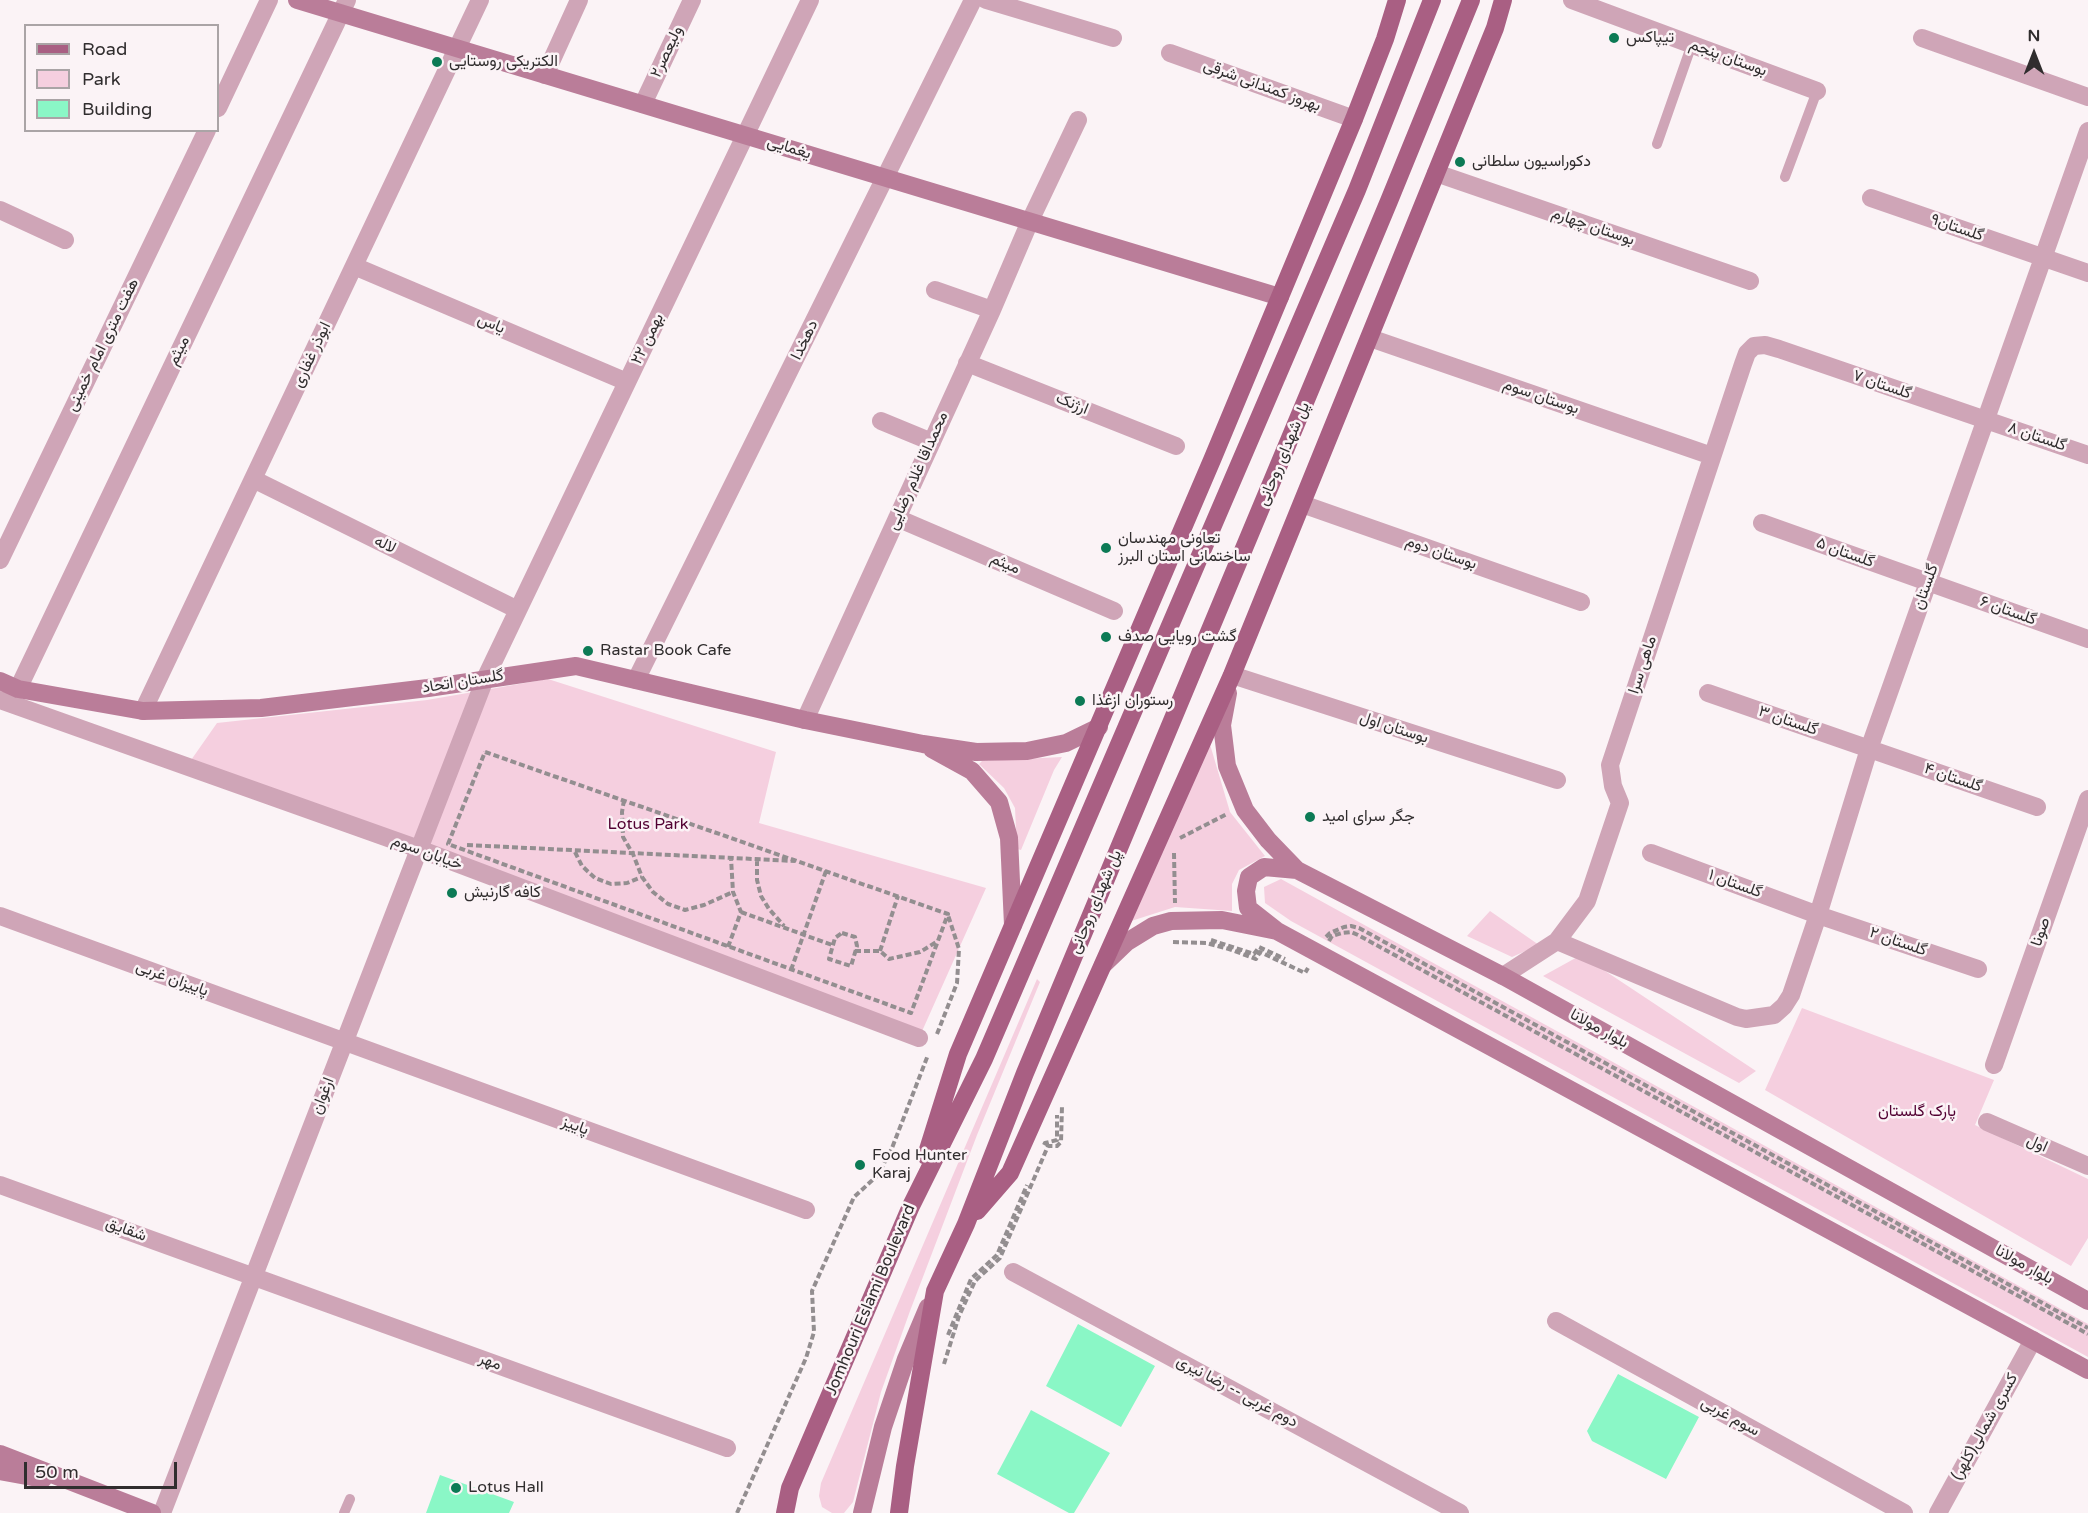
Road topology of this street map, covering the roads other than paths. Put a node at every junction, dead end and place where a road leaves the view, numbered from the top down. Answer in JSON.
{"nodes":[{"id":1,"x":269,"y":0,"type":"edge"},
{"id":2,"x":297,"y":0,"type":"edge"},
{"id":3,"x":480,"y":0,"type":"edge"},
{"id":4,"x":579,"y":0,"type":"edge"},
{"id":5,"x":692,"y":0,"type":"edge"},
{"id":6,"x":810,"y":0,"type":"edge"},
{"id":7,"x":973,"y":0,"type":"edge"},
{"id":8,"x":986,"y":0,"type":"edge"},
{"id":9,"x":1397,"y":0,"type":"edge"},
{"id":10,"x":1432,"y":0,"type":"edge"},
{"id":11,"x":1471,"y":0,"type":"edge"},
{"id":12,"x":1503,"y":0,"type":"edge"},
{"id":13,"x":1572,"y":0,"type":"edge"},
{"id":14,"x":344,"y":7,"type":"edge"},
{"id":15,"x":1113,"y":38,"type":"dead end"},
{"id":16,"x":1922,"y":38,"type":"dead end"},
{"id":17,"x":1692,"y":44,"type":"junction"},
{"id":18,"x":458,"y":48,"type":"junction"},
{"id":19,"x":1170,"y":53,"type":"dead end"},
{"id":20,"x":544,"y":75,"type":"junction"},
{"id":21,"x":1817,"y":91,"type":"joint"},
{"id":22,"x":2088,"y":97,"type":"edge"},
{"id":23,"x":643,"y":104,"type":"junction"},
{"id":24,"x":219,"y":106,"type":"edge"},
{"id":25,"x":1354,"y":119,"type":"junction"},
{"id":26,"x":1078,"y":120,"type":"dead end"},
{"id":27,"x":2088,"y":131,"type":"edge"},
{"id":28,"x":206,"y":132,"type":"edge"},
{"id":29,"x":745,"y":135,"type":"junction"},
{"id":30,"x":1657,"y":144,"type":"dead end"},
{"id":31,"x":1436,"y":173,"type":"junction"},
{"id":32,"x":885,"y":177,"type":"junction"},
{"id":33,"x":1785,"y":177,"type":"dead end"},
{"id":34,"x":1871,"y":198,"type":"dead end"},
{"id":35,"x":0,"y":210,"type":"edge"},
{"id":36,"x":1030,"y":221,"type":"junction"},
{"id":37,"x":65,"y":240,"type":"dead end"},
{"id":38,"x":2043,"y":257,"type":"junction"},
{"id":39,"x":354,"y":266,"type":"junction"},
{"id":40,"x":2088,"y":273,"type":"edge"},
{"id":41,"x":1749,"y":281,"type":"dead end"},
{"id":42,"x":935,"y":290,"type":"dead end"},
{"id":43,"x":1280,"y":297,"type":"junction"},
{"id":44,"x":992,"y":310,"type":"junction"},
{"id":45,"x":1370,"y":338,"type":"junction"},
{"id":46,"x":1779,"y":349,"type":"joint"},
{"id":47,"x":968,"y":363,"type":"junction"},
{"id":48,"x":627,"y":382,"type":"junction"},
{"id":49,"x":1986,"y":420,"type":"junction"},
{"id":50,"x":881,"y":421,"type":"dead end"},
{"id":51,"x":932,"y":442,"type":"junction"},
{"id":52,"x":1176,"y":446,"type":"dead end"},
{"id":53,"x":2088,"y":455,"type":"edge"},
{"id":54,"x":1712,"y":456,"type":"junction"},
{"id":55,"x":253,"y":480,"type":"junction"},
{"id":56,"x":1302,"y":504,"type":"junction"},
{"id":57,"x":897,"y":518,"type":"junction"},
{"id":58,"x":1762,"y":524,"type":"dead end"},
{"id":59,"x":0,"y":560,"type":"edge"},
{"id":60,"x":1928,"y":582,"type":"junction"},
{"id":61,"x":1581,"y":602,"type":"dead end"},
{"id":62,"x":518,"y":610,"type":"junction"},
{"id":63,"x":1114,"y":611,"type":"dead end"},
{"id":64,"x":2088,"y":639,"type":"edge"},
{"id":65,"x":1232,"y":675,"type":"junction"},
{"id":66,"x":485,"y":679,"type":"junction"},
{"id":67,"x":636,"y":680,"type":"junction"},
{"id":68,"x":0,"y":681,"type":"edge"},
{"id":69,"x":18,"y":689,"type":"junction"},
{"id":70,"x":1708,"y":693,"type":"dead end"},
{"id":71,"x":0,"y":700,"type":"edge"},
{"id":72,"x":144,"y":711,"type":"junction"},
{"id":73,"x":805,"y":720,"type":"junction"},
{"id":74,"x":1100,"y":727,"type":"junction"},
{"id":75,"x":922,"y":744,"type":"junction"},
{"id":76,"x":1869,"y":749,"type":"junction"},
{"id":77,"x":1557,"y":780,"type":"dead end"},
{"id":78,"x":2088,"y":799,"type":"edge"},
{"id":79,"x":2037,"y":807,"type":"dead end"},
{"id":80,"x":419,"y":849,"type":"junction"},
{"id":81,"x":1651,"y":853,"type":"dead end"},
{"id":82,"x":1297,"y":870,"type":"junction"},
{"id":83,"x":1818,"y":915,"type":"junction"},
{"id":84,"x":0,"y":916,"type":"edge"},
{"id":85,"x":1013,"y":925,"type":"junction"},
{"id":86,"x":1277,"y":931,"type":"junction"},
{"id":87,"x":1557,"y":941,"type":"junction"},
{"id":88,"x":1099,"y":969,"type":"junction"},
{"id":89,"x":1978,"y":969,"type":"dead end"},
{"id":90,"x":1503,"y":976,"type":"junction"},
{"id":91,"x":926,"y":1040,"type":"road end"},
{"id":92,"x":344,"y":1042,"type":"junction"},
{"id":93,"x":1994,"y":1065,"type":"dead end"},
{"id":94,"x":1987,"y":1122,"type":"dead end"},
{"id":95,"x":2088,"y":1166,"type":"edge"},
{"id":96,"x":0,"y":1185,"type":"edge"},
{"id":97,"x":911,"y":1206,"type":"junction"},
{"id":98,"x":806,"y":1210,"type":"dead end"},
{"id":99,"x":966,"y":1224,"type":"junction"},
{"id":100,"x":1013,"y":1272,"type":"dead end"},
{"id":101,"x":253,"y":1276,"type":"junction"},
{"id":102,"x":935,"y":1291,"type":"junction"},
{"id":103,"x":2088,"y":1301,"type":"edge"},
{"id":104,"x":1556,"y":1322,"type":"dead end"},
{"id":105,"x":2033,"y":1340,"type":"junction"},
{"id":106,"x":2088,"y":1370,"type":"edge"},
{"id":107,"x":727,"y":1448,"type":"dead end"},
{"id":108,"x":0,"y":1454,"type":"edge"},
{"id":109,"x":0,"y":1472,"type":"edge"},
{"id":110,"x":93,"y":1488,"type":"junction"},
{"id":111,"x":790,"y":1488,"type":"junction"},
{"id":112,"x":350,"y":1498,"type":"dead end"},
{"id":113,"x":152,"y":1513,"type":"edge"},
{"id":114,"x":162,"y":1513,"type":"edge"},
{"id":115,"x":344,"y":1513,"type":"edge"},
{"id":116,"x":776,"y":1513,"type":"edge"},
{"id":117,"x":785,"y":1513,"type":"edge"},
{"id":118,"x":862,"y":1513,"type":"edge"},
{"id":119,"x":899,"y":1513,"type":"edge"},
{"id":120,"x":1460,"y":1513,"type":"edge"},
{"id":121,"x":1904,"y":1513,"type":"edge"},
{"id":122,"x":1938,"y":1513,"type":"edge"}],
"edges":[{"from":1,"to":24,"type":"street"},
{"from":2,"to":14,"type":"main road","name":"یغمایی"},
{"from":3,"to":18,"type":"street","name":"ابوذر غفاری"},
{"from":4,"to":20,"type":"street"},
{"from":5,"to":23,"type":"street","name":"ولیعصر۲"},
{"from":6,"to":29,"type":"street","name":"۲۲ بهمن"},
{"from":7,"to":32,"type":"street","name":"دهخدا"},
{"from":8,"to":15,"type":"street"},
{"from":9,"to":25,"type":"main road"},
{"from":10,"to":97,"type":"main road","name":"Jomhouri Eslami Boulevard"},
{"from":11,"to":99,"type":"main road","name":"پل شهدای روحانی"},
{"from":12,"to":31,"type":"main road"},
{"from":13,"to":17,"type":"street","name":"بوستان پنجم"},
{"from":14,"to":18,"type":"main road","name":"یغمایی"},
{"from":14,"to":69,"type":"street","name":"میثم"},
{"from":16,"to":22,"type":"street"},
{"from":17,"to":21,"type":"street","name":"بوستان پنجم"},
{"from":17,"to":30,"type":"lane"},
{"from":18,"to":20,"type":"main road","name":"یغمایی"},
{"from":18,"to":39,"type":"street","name":"ابوذر غفاری"},
{"from":19,"to":25,"type":"street","name":"بهروز کمندانی شرقی"},
{"from":20,"to":23,"type":"main road","name":"یغمایی"},
{"from":21,"to":33,"type":"lane"},
{"from":23,"to":29,"type":"main road","name":"یغمایی"},
{"from":25,"to":43,"type":"main road"},
{"from":26,"to":36,"type":"street","name":"محمداقا غلام رضایی"},
{"from":27,"to":38,"type":"street","name":"گلستان"},
{"from":28,"to":59,"type":"street","name":"هفت متری امام خمینی"},
{"from":29,"to":32,"type":"main road","name":"یغمایی"},
{"from":29,"to":48,"type":"street","name":"۲۲ بهمن"},
{"from":31,"to":41,"type":"street","name":"بوستان چهارم"},
{"from":31,"to":45,"type":"main road"},
{"from":32,"to":36,"type":"main road","name":"یغمایی"},
{"from":32,"to":67,"type":"street","name":"دهخدا"},
{"from":34,"to":38,"type":"street","name":"گلستان۹"},
{"from":35,"to":37,"type":"street"},
{"from":36,"to":43,"type":"main road","name":"یغمایی"},
{"from":36,"to":44,"type":"street","name":"محمداقا غلام رضایی"},
{"from":38,"to":40,"type":"street","name":"گلستان۹"},
{"from":38,"to":49,"type":"street","name":"گلستان"},
{"from":39,"to":48,"type":"street","name":"یاس"},
{"from":39,"to":55,"type":"street","name":"ابوذر غفاری"},
{"from":42,"to":44,"type":"street"},
{"from":43,"to":74,"type":"main road"},
{"from":44,"to":47,"type":"street","name":"محمداقا غلام رضایی"},
{"from":45,"to":54,"type":"street","name":"بوستان سوم"},
{"from":45,"to":56,"type":"main road"},
{"from":46,"to":49,"type":"street","name":"گلستان ۷"},
{"from":46,"to":54,"type":"street","name":"ماهی سرا"},
{"from":47,"to":51,"type":"street","name":"محمداقا غلام رضایی"},
{"from":47,"to":52,"type":"street","name":"ارژنک"},
{"from":48,"to":62,"type":"street","name":"۲۲ بهمن"},
{"from":49,"to":53,"type":"street","name":"گلستان ۸"},
{"from":49,"to":60,"type":"street","name":"گلستان"},
{"from":50,"to":51,"type":"street"},
{"from":51,"to":57,"type":"street","name":"محمداقا غلام رضایی"},
{"from":54,"to":87,"type":"street","name":"ماهی سرا"},
{"from":55,"to":62,"type":"street","name":"لاله"},
{"from":55,"to":72,"type":"street","name":"ابوذر غفاری"},
{"from":56,"to":61,"type":"street","name":"بوستان دوم"},
{"from":56,"to":65,"type":"main road"},
{"from":57,"to":63,"type":"street","name":"میثم"},
{"from":57,"to":73,"type":"street","name":"محمداقا غلام رضایی"},
{"from":58,"to":60,"type":"street","name":"گلستان ۵"},
{"from":60,"to":64,"type":"street","name":"گلستان ۶"},
{"from":60,"to":76,"type":"street","name":"گلستان"},
{"from":62,"to":66,"type":"street","name":"۲۲ بهمن"},
{"from":65,"to":77,"type":"street","name":"بوستان اول"},
{"from":65,"to":82,"type":"main road","name":"بلوار مولانا"},
{"from":65,"to":88,"type":"main road"},
{"from":66,"to":67,"type":"main road","name":"گلستان اتحاد"},
{"from":66,"to":72,"type":"main road","name":"گلستان اتحاد"},
{"from":66,"to":80,"type":"street","name":"ارغوان"},
{"from":67,"to":73,"type":"main road","name":"گلستان اتحاد"},
{"from":68,"to":69,"type":"main road","name":"گلستان اتحاد"},
{"from":69,"to":72,"type":"main road","name":"گلستان اتحاد"},
{"from":70,"to":76,"type":"street","name":"گلستان ۳"},
{"from":71,"to":80,"type":"street","name":"خیابان سوم"},
{"from":73,"to":75,"type":"main road","name":"گلستان اتحاد"},
{"from":74,"to":75,"type":"main road"},
{"from":74,"to":85,"type":"main road"},
{"from":75,"to":85,"type":"main road"},
{"from":76,"to":79,"type":"street","name":"گلستان ۴"},
{"from":76,"to":83,"type":"street","name":"گلستان"},
{"from":78,"to":93,"type":"street","name":"صونا"},
{"from":80,"to":91,"type":"street","name":"خیابان سوم"},
{"from":80,"to":92,"type":"street","name":"ارغوان"},
{"from":81,"to":83,"type":"street","name":"گلستان ۱"},
{"from":82,"to":86,"type":"main road"},
{"from":82,"to":90,"type":"main road","name":"بلوار مولانا"},
{"from":83,"to":87,"type":"street","name":"گلستان"},
{"from":83,"to":89,"type":"street","name":"گلستان ۲"},
{"from":84,"to":92,"type":"street","name":"پاییزان غربی"},
{"from":85,"to":97,"type":"main road"},
{"from":86,"to":88,"type":"main road"},
{"from":86,"to":105,"type":"main road"},
{"from":87,"to":90,"type":"street","name":"ماهی سرا"},
{"from":88,"to":99,"type":"main road"},
{"from":90,"to":103,"type":"main road","name":"بلوار مولانا"},
{"from":92,"to":98,"type":"street","name":"پاییز"},
{"from":92,"to":101,"type":"street","name":"ارغوان"},
{"from":94,"to":95,"type":"street","name":"اول"},
{"from":96,"to":101,"type":"street","name":"شقایق"},
{"from":97,"to":111,"type":"main road","name":"Jomhouri Eslami Boulevard"},
{"from":99,"to":102,"type":"main road"},
{"from":100,"to":120,"type":"street","name":"دوم غربی -- رضا نیری"},
{"from":101,"to":107,"type":"street","name":"مهر"},
{"from":101,"to":114,"type":"street","name":"ارغوان"},
{"from":102,"to":118,"type":"main road"},
{"from":102,"to":119,"type":"main road"},
{"from":104,"to":121,"type":"street","name":"سوم غربی"},
{"from":105,"to":106,"type":"main road"},
{"from":105,"to":122,"type":"street","name":"کسری شمالی(کلهر)"},
{"from":108,"to":110,"type":"main road"},
{"from":109,"to":110,"type":"main road"},
{"from":110,"to":113,"type":"main road"},
{"from":111,"to":116,"type":"main road"},
{"from":111,"to":117,"type":"main road","name":"Jomhouri Eslami Boulevard"},
{"from":112,"to":115,"type":"lane"}]}
